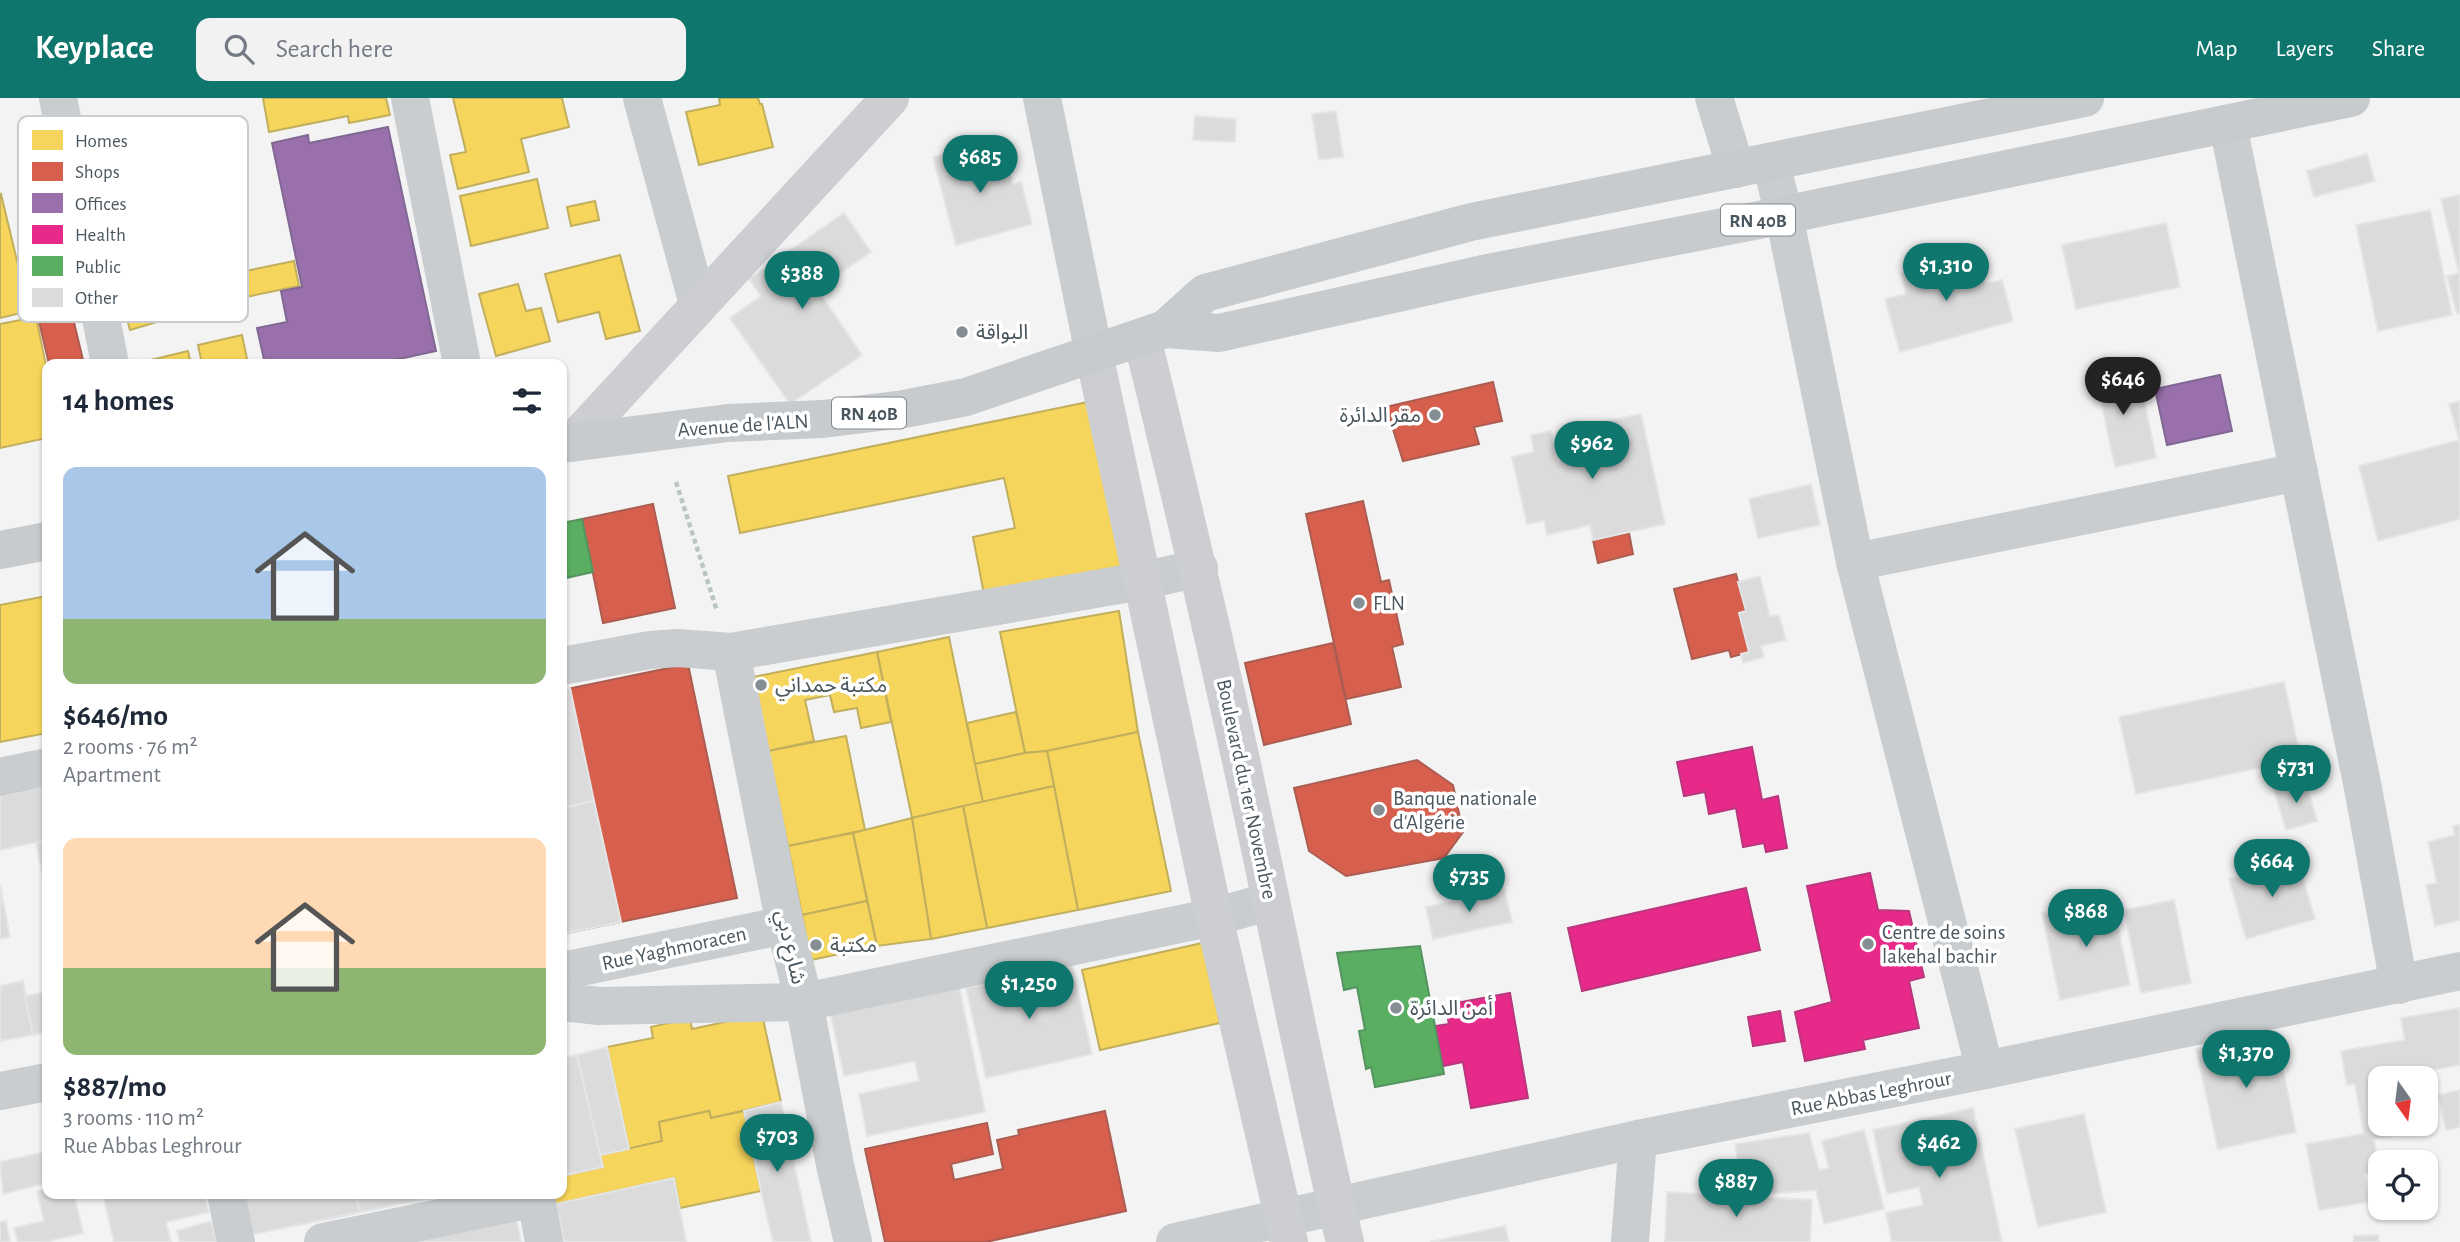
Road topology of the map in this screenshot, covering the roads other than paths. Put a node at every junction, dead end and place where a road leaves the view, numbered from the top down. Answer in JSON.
{"nodes":[{"id":1,"x":58,"y":98,"type":"edge"},
{"id":2,"x":410,"y":98,"type":"edge"},
{"id":3,"x":642,"y":98,"type":"edge"},
{"id":4,"x":890,"y":98,"type":"edge"},
{"id":5,"x":1042,"y":98,"type":"edge"},
{"id":6,"x":1714,"y":98,"type":"edge"},
{"id":7,"x":2085,"y":98,"type":"edge"},
{"id":8,"x":2351,"y":98,"type":"edge"},
{"id":9,"x":2003,"y":106,"type":"edge"},
{"id":10,"x":62,"y":116,"type":"edge"},
{"id":11,"x":2228,"y":124,"type":"junction"},
{"id":12,"x":1753,"y":166,"type":"junction"},
{"id":13,"x":1784,"y":215,"type":"junction"},
{"id":14,"x":1471,"y":222,"type":"junction"},
{"id":15,"x":1483,"y":274,"type":"junction"},
{"id":16,"x":698,"y":304,"type":"junction"},
{"id":17,"x":102,"y":322,"type":"edge"},
{"id":18,"x":1154,"y":334,"type":"junction"},
{"id":19,"x":1094,"y":354,"type":"junction"},
{"id":20,"x":109,"y":359,"type":"edge"},
{"id":21,"x":461,"y":359,"type":"edge"},
{"id":22,"x":567,"y":444,"type":"edge"},
{"id":23,"x":2298,"y":472,"type":"junction"},
{"id":24,"x":42,"y":542,"type":"edge"},
{"id":25,"x":0,"y":550,"type":"edge"},
{"id":26,"x":1855,"y":562,"type":"junction"},
{"id":27,"x":1199,"y":568,"type":"junction"},
{"id":28,"x":1142,"y":581,"type":"junction"},
{"id":29,"x":731,"y":652,"type":"junction"},
{"id":30,"x":567,"y":665,"type":"edge"},
{"id":31,"x":42,"y":768,"type":"edge"},
{"id":32,"x":0,"y":777,"type":"edge"},
{"id":33,"x":1271,"y":901,"type":"junction"},
{"id":34,"x":1214,"y":917,"type":"junction"},
{"id":35,"x":785,"y":925,"type":"junction"},
{"id":36,"x":567,"y":970,"type":"edge"},
{"id":37,"x":2460,"y":971,"type":"edge"},
{"id":38,"x":2399,"y":985,"type":"junction"},
{"id":39,"x":804,"y":1002,"type":"junction"},
{"id":40,"x":567,"y":1003,"type":"edge"},
{"id":41,"x":1985,"y":1070,"type":"junction"},
{"id":42,"x":42,"y":1083,"type":"edge"},
{"id":43,"x":0,"y":1091,"type":"edge"},
{"id":44,"x":1638,"y":1139,"type":"junction"},
{"id":45,"x":227,"y":1199,"type":"edge"},
{"id":46,"x":531,"y":1199,"type":"edge"},
{"id":47,"x":536,"y":1199,"type":"edge"},
{"id":48,"x":1336,"y":1205,"type":"junction"},
{"id":49,"x":1286,"y":1229,"type":"edge"},
{"id":50,"x":236,"y":1242,"type":"edge"},
{"id":51,"x":323,"y":1242,"type":"edge"},
{"id":52,"x":544,"y":1242,"type":"edge"},
{"id":53,"x":853,"y":1242,"type":"edge"},
{"id":54,"x":1175,"y":1242,"type":"edge"},
{"id":55,"x":1345,"y":1242,"type":"edge"},
{"id":56,"x":1630,"y":1242,"type":"edge"}],
"edges":[{"from":1,"to":10,"type":"street"},
{"from":2,"to":21,"type":"street"},
{"from":3,"to":16,"type":"street"},
{"from":4,"to":16,"type":"main road"},
{"from":5,"to":19,"type":"street"},
{"from":6,"to":12,"type":"street"},
{"from":7,"to":9,"type":"main road","number":"RN 40B"},
{"from":8,"to":11,"type":"main road","number":"RN 40B"},
{"from":9,"to":12,"type":"main road","number":"RN 40B"},
{"from":11,"to":13,"type":"main road","number":"RN 40B"},
{"from":11,"to":23,"type":"street"},
{"from":12,"to":13,"type":"street"},
{"from":12,"to":14,"type":"main road","number":"RN 40B"},
{"from":13,"to":15,"type":"main road","number":"RN 40B"},
{"from":13,"to":26,"type":"street"},
{"from":14,"to":15,"type":"main road"},
{"from":14,"to":18,"type":"main road","number":"RN 40B"},
{"from":15,"to":18,"type":"main road","number":"RN 40B"},
{"from":16,"to":22,"type":"main road"},
{"from":17,"to":20,"type":"street"},
{"from":18,"to":19,"type":"main road","name":"Avenue de l'ALN","number":"RN 40B"},
{"from":18,"to":27,"type":"main road","name":"Boulevard du 1er Novembre"},
{"from":19,"to":22,"type":"main road","name":"Avenue de l'ALN","number":"RN 40B"},
{"from":19,"to":28,"type":"main road"},
{"from":23,"to":26,"type":"street"},
{"from":23,"to":38,"type":"street"},
{"from":24,"to":25,"type":"main road"},
{"from":26,"to":41,"type":"street"},
{"from":27,"to":28,"type":"street"},
{"from":27,"to":33,"type":"main road","name":"Boulevard du 1er Novembre"},
{"from":28,"to":29,"type":"street"},
{"from":28,"to":34,"type":"main road"},
{"from":29,"to":30,"type":"street"},
{"from":29,"to":35,"type":"street","name":"شارع دبي"},
{"from":31,"to":32,"type":"street"},
{"from":33,"to":34,"type":"street"},
{"from":33,"to":48,"type":"main road","name":"Boulevard du 1er Novembre"},
{"from":34,"to":39,"type":"street"},
{"from":34,"to":49,"type":"main road"},
{"from":35,"to":36,"type":"street","name":"Rue Yaghmoracen"},
{"from":35,"to":39,"type":"street","name":"شارع دبي"},
{"from":37,"to":38,"type":"street","name":"Rue Abbas Leghrour"},
{"from":38,"to":41,"type":"street","name":"Rue Abbas Leghrour"},
{"from":39,"to":40,"type":"street"},
{"from":39,"to":53,"type":"street","name":"شارع دبي"},
{"from":41,"to":44,"type":"street","name":"Rue Abbas Leghrour"},
{"from":42,"to":43,"type":"street"},
{"from":44,"to":48,"type":"street","name":"Rue Abbas Leghrour"},
{"from":44,"to":56,"type":"street"},
{"from":45,"to":50,"type":"street"},
{"from":46,"to":51,"type":"street"},
{"from":47,"to":52,"type":"street"},
{"from":48,"to":49,"type":"street","name":"Rue Abbas Leghrour"},
{"from":48,"to":55,"type":"main road","name":"Boulevard du 1er Novembre"},
{"from":49,"to":54,"type":"street","name":"Rue Abbas Leghrour"}]}
